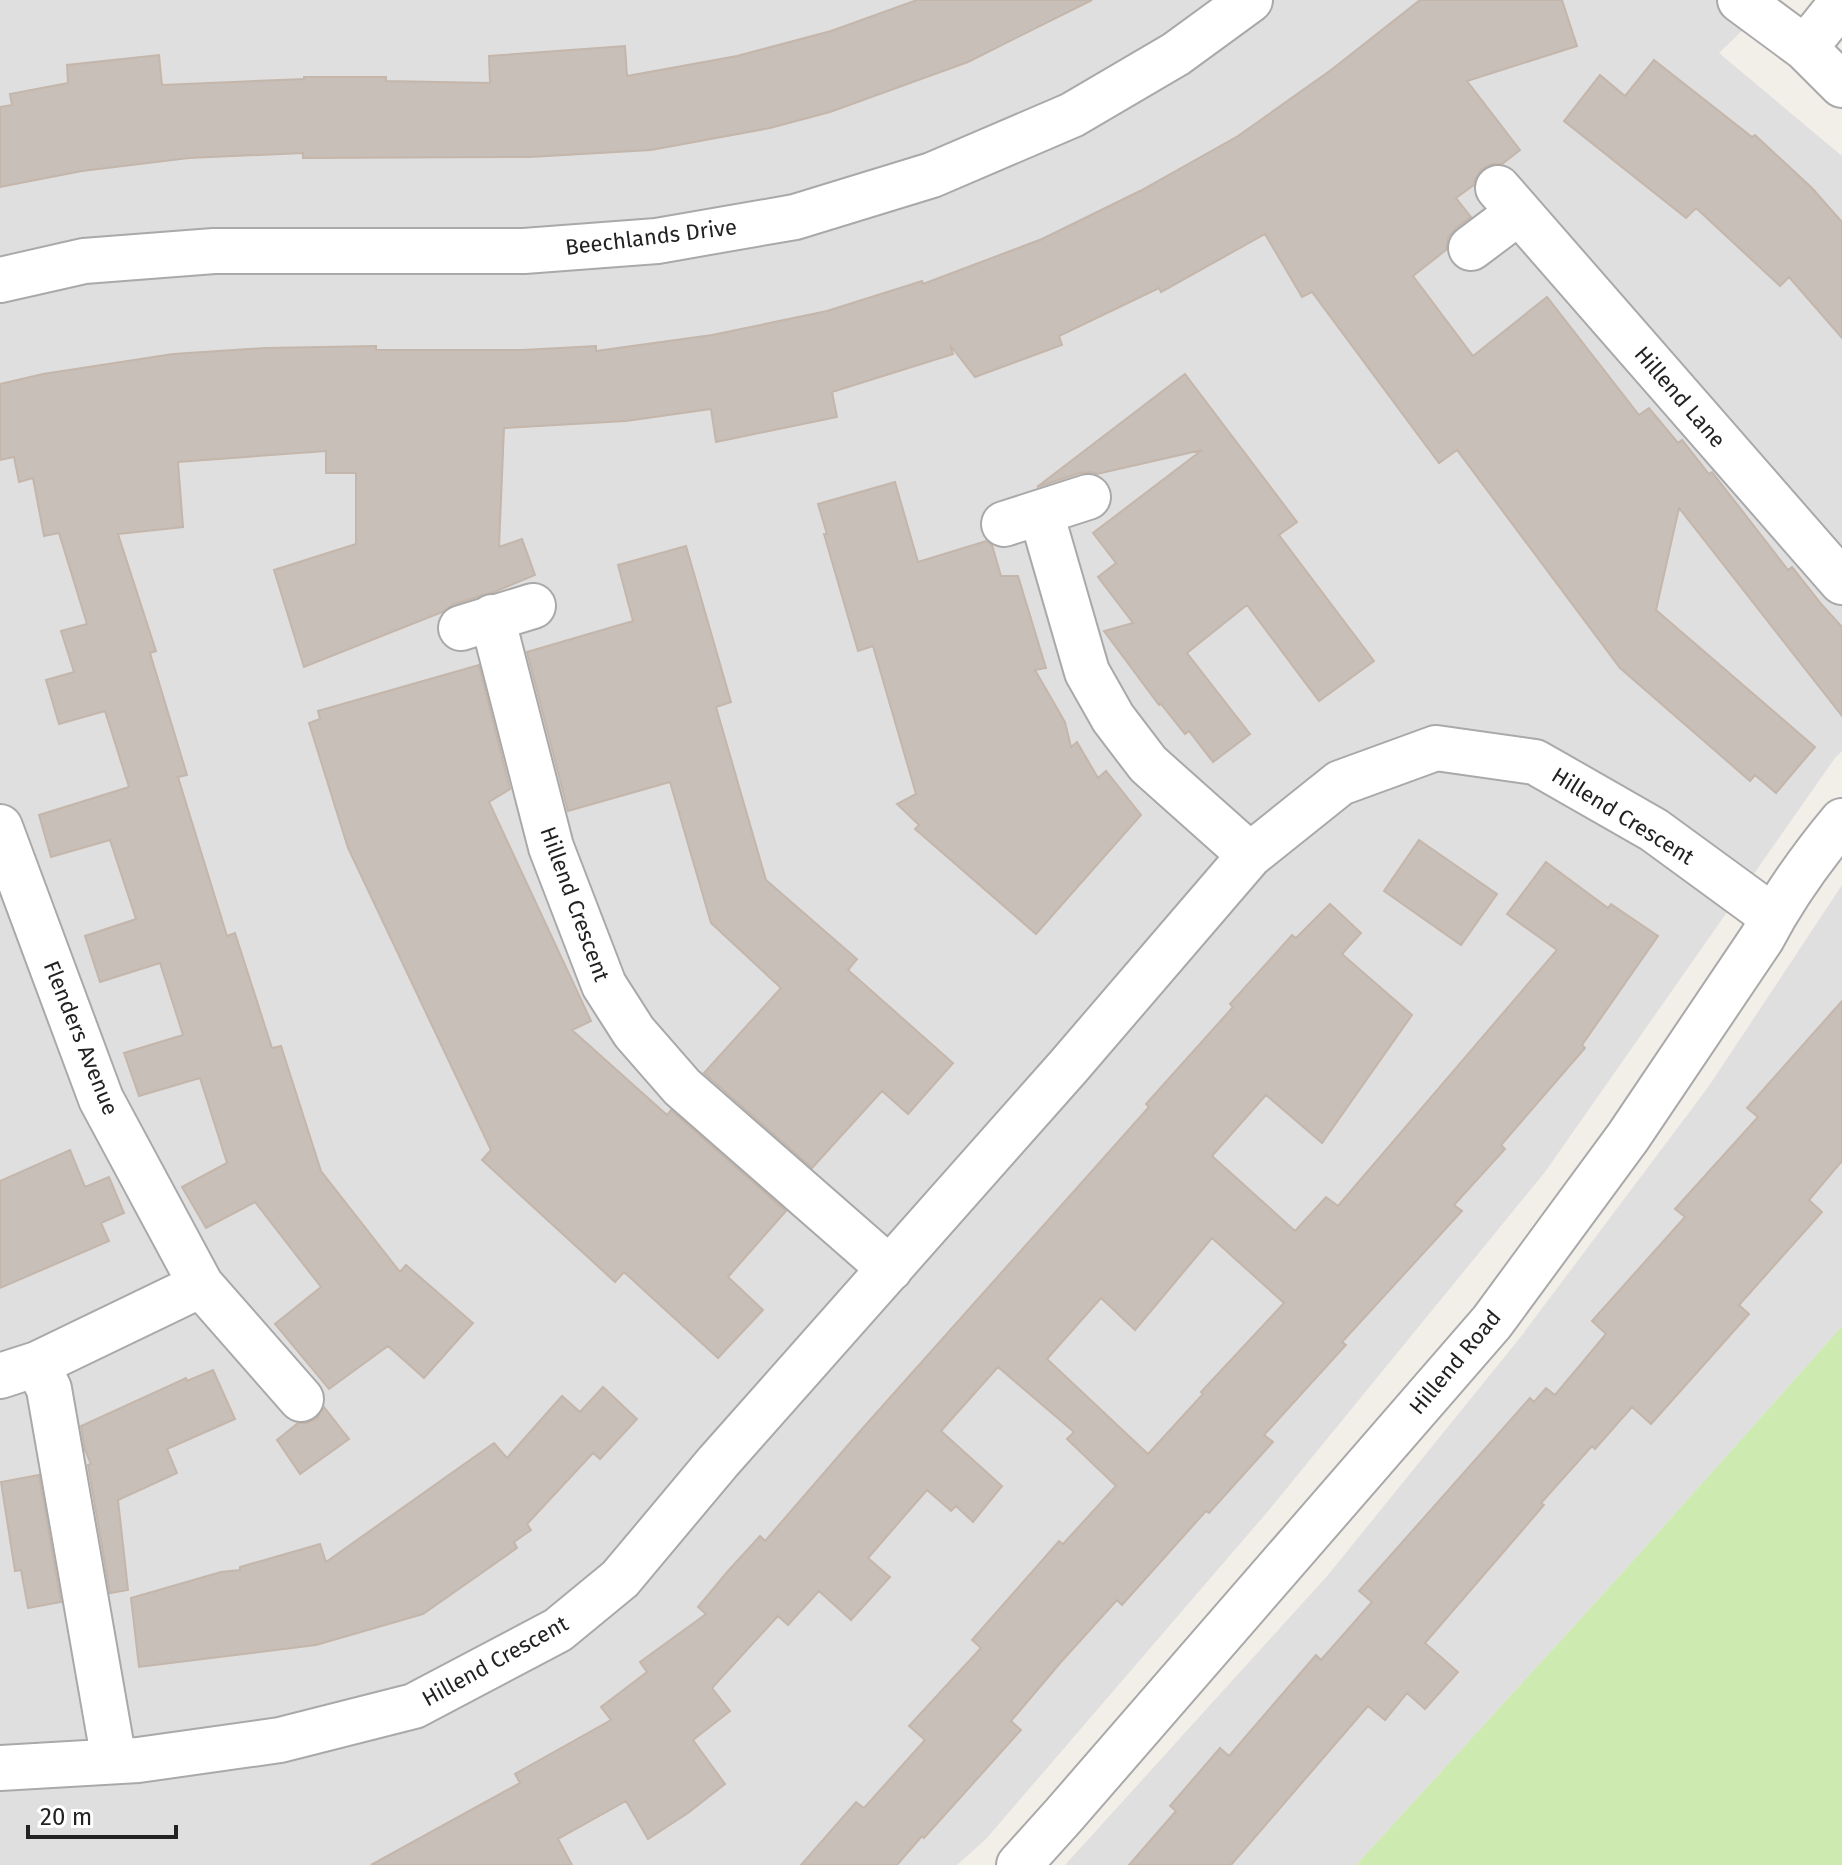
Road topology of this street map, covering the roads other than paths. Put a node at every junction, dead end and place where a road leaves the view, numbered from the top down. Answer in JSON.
{"nodes":[{"id":1,"x":1250,"y":0,"type":"edge"},
{"id":2,"x":1740,"y":0,"type":"edge"},
{"id":3,"x":1842,"y":2,"type":"edge"},
{"id":4,"x":1805,"y":48,"type":"junction"},
{"id":5,"x":1842,"y":85,"type":"edge"},
{"id":6,"x":1471,"y":248,"type":"dead end"},
{"id":7,"x":0,"y":280,"type":"edge"},
{"id":8,"x":1088,"y":497,"type":"dead end"},
{"id":9,"x":1842,"y":582,"type":"edge"},
{"id":10,"x":495,"y":617,"type":"dead end"},
{"id":11,"x":1842,"y":821,"type":"edge"},
{"id":12,"x":0,"y":827,"type":"edge"},
{"id":13,"x":1250,"y":855,"type":"junction"},
{"id":14,"x":1773,"y":917,"type":"junction"},
{"id":15,"x":890,"y":1269,"type":"junction"},
{"id":16,"x":201,"y":1285,"type":"junction"},
{"id":17,"x":18,"y":1370,"type":"edge"},
{"id":18,"x":301,"y":1399,"type":"dead end"},
{"id":19,"x":114,"y":1761,"type":"junction"},
{"id":20,"x":0,"y":1768,"type":"edge"},
{"id":21,"x":1019,"y":1865,"type":"edge"}],
"edges":[{"from":1,"to":7,"type":"street","name":"Beechlands Drive"},
{"from":2,"to":4,"type":"street"},
{"from":3,"to":4,"type":"street"},
{"from":4,"to":5,"type":"street"},
{"from":6,"to":9,"type":"street","name":"Hillend Lane"},
{"from":8,"to":13,"type":"street"},
{"from":10,"to":15,"type":"street","name":"Hillend Crescent"},
{"from":11,"to":14,"type":"street","name":"Hillend Road"},
{"from":12,"to":16,"type":"street","name":"Flenders Avenue"},
{"from":13,"to":14,"type":"street","name":"Hillend Crescent"},
{"from":13,"to":15,"type":"street","name":"Hillend Crescent"},
{"from":14,"to":21,"type":"street","name":"Hillend Road"},
{"from":15,"to":19,"type":"street","name":"Hillend Crescent"},
{"from":16,"to":17,"type":"street"},
{"from":16,"to":18,"type":"street","name":"Flenders Avenue"},
{"from":17,"to":19,"type":"street"},
{"from":19,"to":20,"type":"street","name":"Hillend Crescent"}]}
